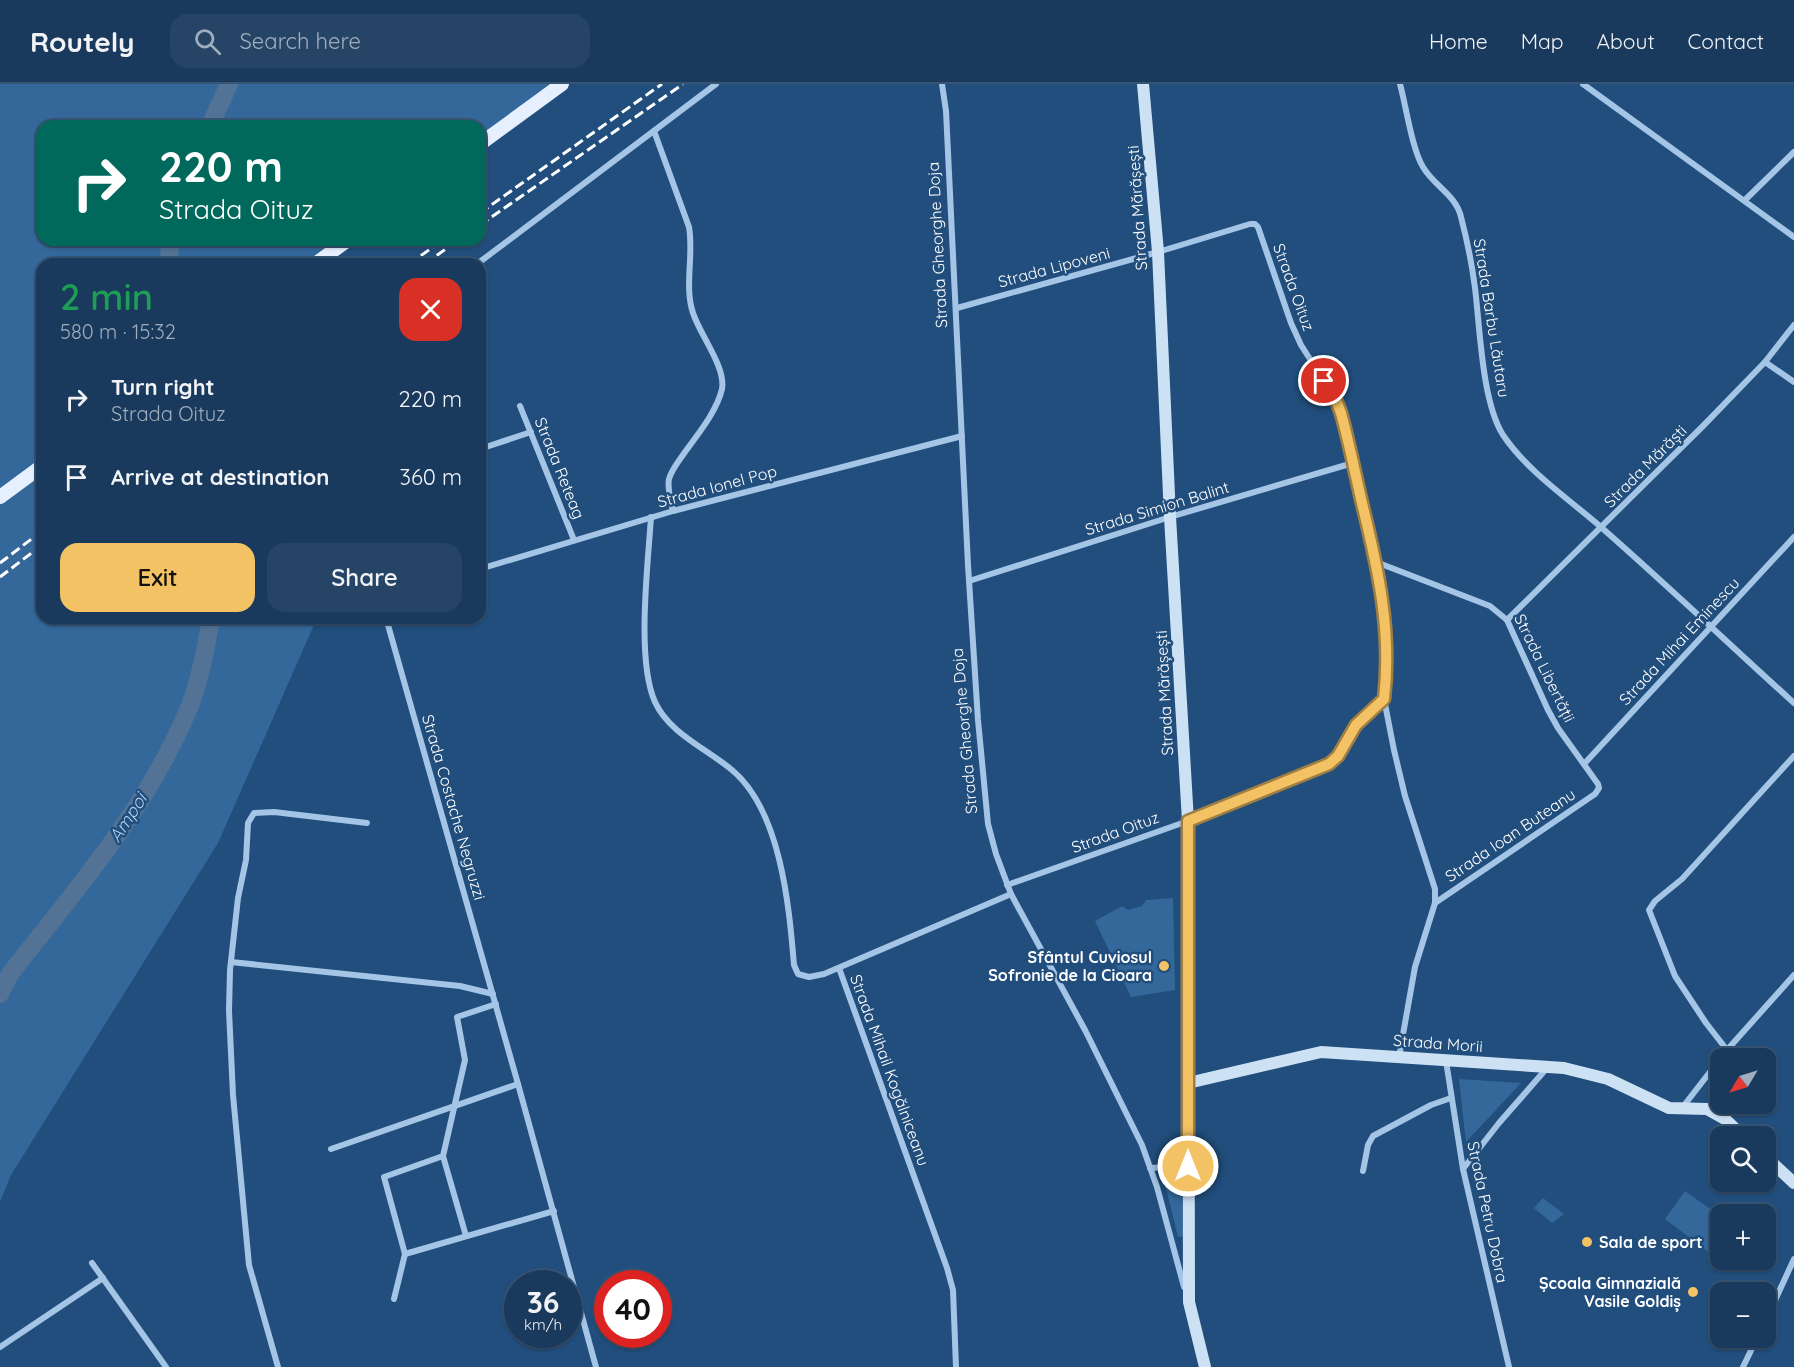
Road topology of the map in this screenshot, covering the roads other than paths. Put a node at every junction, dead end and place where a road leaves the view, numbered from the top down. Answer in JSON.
{"nodes":[{"id":1,"x":562,"y":84,"type":"edge"},
{"id":2,"x":716,"y":84,"type":"edge"},
{"id":3,"x":942,"y":84,"type":"edge"},
{"id":4,"x":1143,"y":84,"type":"edge"},
{"id":5,"x":1400,"y":84,"type":"edge"},
{"id":6,"x":1583,"y":84,"type":"edge"},
{"id":7,"x":654,"y":131,"type":"junction"},
{"id":8,"x":486,"y":140,"type":"edge"},
{"id":9,"x":1794,"y":152,"type":"edge"},
{"id":10,"x":1746,"y":200,"type":"junction"},
{"id":11,"x":1794,"y":237,"type":"edge"},
{"id":12,"x":340,"y":246,"type":"edge"},
{"id":13,"x":1158,"y":252,"type":"junction"},
{"id":14,"x":323,"y":258,"type":"edge"},
{"id":15,"x":485,"y":258,"type":"edge"},
{"id":16,"x":957,"y":308,"type":"junction"},
{"id":17,"x":1794,"y":325,"type":"edge"},
{"id":18,"x":1765,"y":362,"type":"junction"},
{"id":19,"x":1794,"y":382,"type":"edge"},
{"id":20,"x":520,"y":405,"type":"dead end"},
{"id":21,"x":531,"y":432,"type":"junction"},
{"id":22,"x":962,"y":436,"type":"junction"},
{"id":23,"x":486,"y":447,"type":"edge"},
{"id":24,"x":1353,"y":463,"type":"junction"},
{"id":25,"x":36,"y":470,"type":"edge"},
{"id":26,"x":0,"y":497,"type":"edge"},
{"id":27,"x":673,"y":511,"type":"junction"},
{"id":28,"x":651,"y":517,"type":"junction"},
{"id":29,"x":1170,"y":517,"type":"junction"},
{"id":30,"x":1602,"y":528,"type":"junction"},
{"id":31,"x":1794,"y":537,"type":"edge"},
{"id":32,"x":574,"y":540,"type":"junction"},
{"id":33,"x":1376,"y":562,"type":"junction"},
{"id":34,"x":486,"y":567,"type":"edge"},
{"id":35,"x":969,"y":581,"type":"junction"},
{"id":36,"x":1507,"y":620,"type":"junction"},
{"id":37,"x":388,"y":624,"type":"edge"},
{"id":38,"x":1711,"y":628,"type":"junction"},
{"id":39,"x":1384,"y":699,"type":"junction"},
{"id":40,"x":1794,"y":703,"type":"edge"},
{"id":41,"x":1794,"y":756,"type":"edge"},
{"id":42,"x":1584,"y":764,"type":"junction"},
{"id":43,"x":1599,"y":788,"type":"joint"},
{"id":44,"x":1188,"y":821,"type":"junction"},
{"id":45,"x":367,"y":823,"type":"dead end"},
{"id":46,"x":1007,"y":885,"type":"junction"},
{"id":47,"x":1011,"y":894,"type":"junction"},
{"id":48,"x":1435,"y":903,"type":"junction"},
{"id":49,"x":231,"y":962,"type":"junction"},
{"id":50,"x":839,"y":968,"type":"junction"},
{"id":51,"x":1794,"y":975,"type":"edge"},
{"id":52,"x":493,"y":994,"type":"junction"},
{"id":53,"x":496,"y":1004,"type":"junction"},
{"id":54,"x":1725,"y":1048,"type":"edge"},
{"id":55,"x":1729,"y":1048,"type":"edge"},
{"id":56,"x":1399,"y":1057,"type":"junction"},
{"id":57,"x":1446,"y":1061,"type":"junction"},
{"id":58,"x":1548,"y":1067,"type":"junction"},
{"id":59,"x":1710,"y":1072,"type":"edge"},
{"id":60,"x":1188,"y":1083,"type":"junction"},
{"id":61,"x":519,"y":1084,"type":"junction"},
{"id":62,"x":1451,"y":1098,"type":"junction"},
{"id":63,"x":455,"y":1104,"type":"junction"},
{"id":64,"x":1682,"y":1108,"type":"junction"},
{"id":65,"x":1731,"y":1126,"type":"edge"},
{"id":66,"x":331,"y":1149,"type":"dead end"},
{"id":67,"x":442,"y":1156,"type":"junction"},
{"id":68,"x":1188,"y":1166,"type":"junction"},
{"id":69,"x":1776,"y":1166,"type":"edge"},
{"id":70,"x":1150,"y":1168,"type":"junction"},
{"id":71,"x":1463,"y":1168,"type":"junction"},
{"id":72,"x":1363,"y":1171,"type":"dead end"},
{"id":73,"x":1794,"y":1183,"type":"edge"},
{"id":74,"x":554,"y":1211,"type":"junction"},
{"id":75,"x":466,"y":1236,"type":"junction"},
{"id":76,"x":405,"y":1254,"type":"junction"},
{"id":77,"x":1794,"y":1259,"type":"edge"},
{"id":78,"x":92,"y":1263,"type":"dead end"},
{"id":79,"x":103,"y":1278,"type":"junction"},
{"id":80,"x":1776,"y":1298,"type":"edge"},
{"id":81,"x":394,"y":1299,"type":"dead end"},
{"id":82,"x":1189,"y":1302,"type":"junction"},
{"id":83,"x":0,"y":1347,"type":"edge"},
{"id":84,"x":1752,"y":1348,"type":"edge"},
{"id":85,"x":165,"y":1367,"type":"edge"},
{"id":86,"x":278,"y":1367,"type":"edge"},
{"id":87,"x":596,"y":1367,"type":"edge"},
{"id":88,"x":956,"y":1367,"type":"edge"},
{"id":89,"x":1205,"y":1367,"type":"edge"},
{"id":90,"x":1509,"y":1367,"type":"edge"},
{"id":91,"x":1743,"y":1367,"type":"edge"}],
"edges":[{"from":1,"to":8,"type":"main road"},
{"from":2,"to":7,"type":"street"},
{"from":3,"to":16,"type":"street","name":"Strada Gheorghe Doja"},
{"from":4,"to":13,"type":"street","name":"Strada Mărășești"},
{"from":5,"to":30,"type":"street","name":"Strada Barbu Lăutaru"},
{"from":6,"to":10,"type":"street"},
{"from":7,"to":15,"type":"street"},
{"from":7,"to":27,"type":"street"},
{"from":9,"to":10,"type":"street"},
{"from":10,"to":11,"type":"street"},
{"from":12,"to":14,"type":"main road"},
{"from":13,"to":16,"type":"street","name":"Strada Lipoveni"},
{"from":13,"to":24,"type":"street","name":"Strada Oituz"},
{"from":13,"to":29,"type":"street","name":"Strada Mărășești"},
{"from":16,"to":22,"type":"street","name":"Strada Gheorghe Doja"},
{"from":17,"to":18,"type":"street","name":"Strada Mărăști"},
{"from":18,"to":19,"type":"street"},
{"from":18,"to":30,"type":"street","name":"Strada Mărăști"},
{"from":20,"to":21,"type":"street","name":"Strada Reteag"},
{"from":21,"to":23,"type":"street"},
{"from":21,"to":32,"type":"street","name":"Strada Reteag"},
{"from":22,"to":27,"type":"street","name":"Strada Ionel Pop"},
{"from":22,"to":35,"type":"street","name":"Strada Gheorghe Doja"},
{"from":24,"to":29,"type":"street","name":"Strada Simion Balint"},
{"from":24,"to":33,"type":"street","name":"Strada Oituz"},
{"from":25,"to":26,"type":"main road"},
{"from":27,"to":28,"type":"street","name":"Strada Ionel Pop"},
{"from":28,"to":32,"type":"street","name":"Strada Ionel Pop"},
{"from":28,"to":50,"type":"street","name":"Strada Mihail Kogălniceanu"},
{"from":29,"to":35,"type":"street","name":"Strada Simion Balint"},
{"from":29,"to":44,"type":"street","name":"Strada Mărășești"},
{"from":30,"to":36,"type":"street","name":"Strada Mărăști"},
{"from":30,"to":38,"type":"street","name":"Strada Barbu Lăutaru"},
{"from":31,"to":38,"type":"street","name":"Strada Mihai Eminescu"},
{"from":32,"to":34,"type":"street","name":"Strada Ionel Pop"},
{"from":33,"to":36,"type":"street","name":"Strada Libertății"},
{"from":33,"to":39,"type":"street","name":"Strada Oituz"},
{"from":35,"to":46,"type":"street","name":"Strada Gheorghe Doja"},
{"from":36,"to":42,"type":"street","name":"Strada Libertății"},
{"from":37,"to":52,"type":"street","name":"Strada Costache Negruzzi"},
{"from":38,"to":40,"type":"street","name":"Strada Barbu Lăutaru"},
{"from":38,"to":42,"type":"street","name":"Strada Mihai Eminescu"},
{"from":39,"to":44,"type":"street","name":"Strada Oituz"},
{"from":39,"to":48,"type":"street","name":"Strada Ioan Buteanu"},
{"from":41,"to":54,"type":"street"},
{"from":42,"to":43,"type":"street","name":"Strada Libertății"},
{"from":43,"to":48,"type":"street","name":"Strada Ioan Buteanu"},
{"from":44,"to":46,"type":"street","name":"Strada Oituz"},
{"from":44,"to":60,"type":"street","name":"Strada Mărășești"},
{"from":45,"to":49,"type":"street"},
{"from":46,"to":47,"type":"street","name":"Strada Gheorghe Doja"},
{"from":47,"to":50,"type":"street"},
{"from":47,"to":70,"type":"street","name":"Strada Gheorghe Doja"},
{"from":48,"to":56,"type":"street","name":"Strada Ioan Buteanu"},
{"from":49,"to":52,"type":"street"},
{"from":49,"to":86,"type":"street"},
{"from":50,"to":88,"type":"street","name":"Strada Mihail Kogălniceanu"},
{"from":51,"to":55,"type":"street"},
{"from":52,"to":53,"type":"street","name":"Strada Costache Negruzzi"},
{"from":53,"to":61,"type":"street","name":"Strada Costache Negruzzi"},
{"from":53,"to":63,"type":"street"},
{"from":56,"to":57,"type":"street","name":"Strada Morii"},
{"from":56,"to":60,"type":"street","name":"Strada Morii"},
{"from":57,"to":58,"type":"street","name":"Strada Morii"},
{"from":57,"to":62,"type":"street","name":"Strada Petru Dobra"},
{"from":58,"to":64,"type":"street","name":"Strada Morii"},
{"from":58,"to":71,"type":"street"},
{"from":59,"to":64,"type":"street"},
{"from":60,"to":68,"type":"street","name":"Strada Mărășești"},
{"from":61,"to":63,"type":"street"},
{"from":61,"to":74,"type":"street","name":"Strada Costache Negruzzi"},
{"from":62,"to":71,"type":"street","name":"Strada Petru Dobra"},
{"from":62,"to":72,"type":"street"},
{"from":63,"to":66,"type":"street"},
{"from":63,"to":67,"type":"street"},
{"from":64,"to":65,"type":"street","name":"Strada Morii"},
{"from":67,"to":75,"type":"street"},
{"from":67,"to":76,"type":"street"},
{"from":68,"to":70,"type":"street"},
{"from":68,"to":82,"type":"street","name":"Strada Mărășești"},
{"from":69,"to":73,"type":"street"},
{"from":70,"to":82,"type":"street","name":"Strada Gheorghe Doja"},
{"from":71,"to":90,"type":"street","name":"Strada Petru Dobra"},
{"from":74,"to":75,"type":"street"},
{"from":74,"to":87,"type":"street","name":"Strada Costache Negruzzi"},
{"from":75,"to":76,"type":"street"},
{"from":76,"to":81,"type":"street"},
{"from":77,"to":80,"type":"street"},
{"from":78,"to":79,"type":"street"},
{"from":79,"to":83,"type":"street"},
{"from":79,"to":85,"type":"street"},
{"from":82,"to":89,"type":"street","name":"Strada Gheorghe Doja"},
{"from":84,"to":91,"type":"street"}]}
